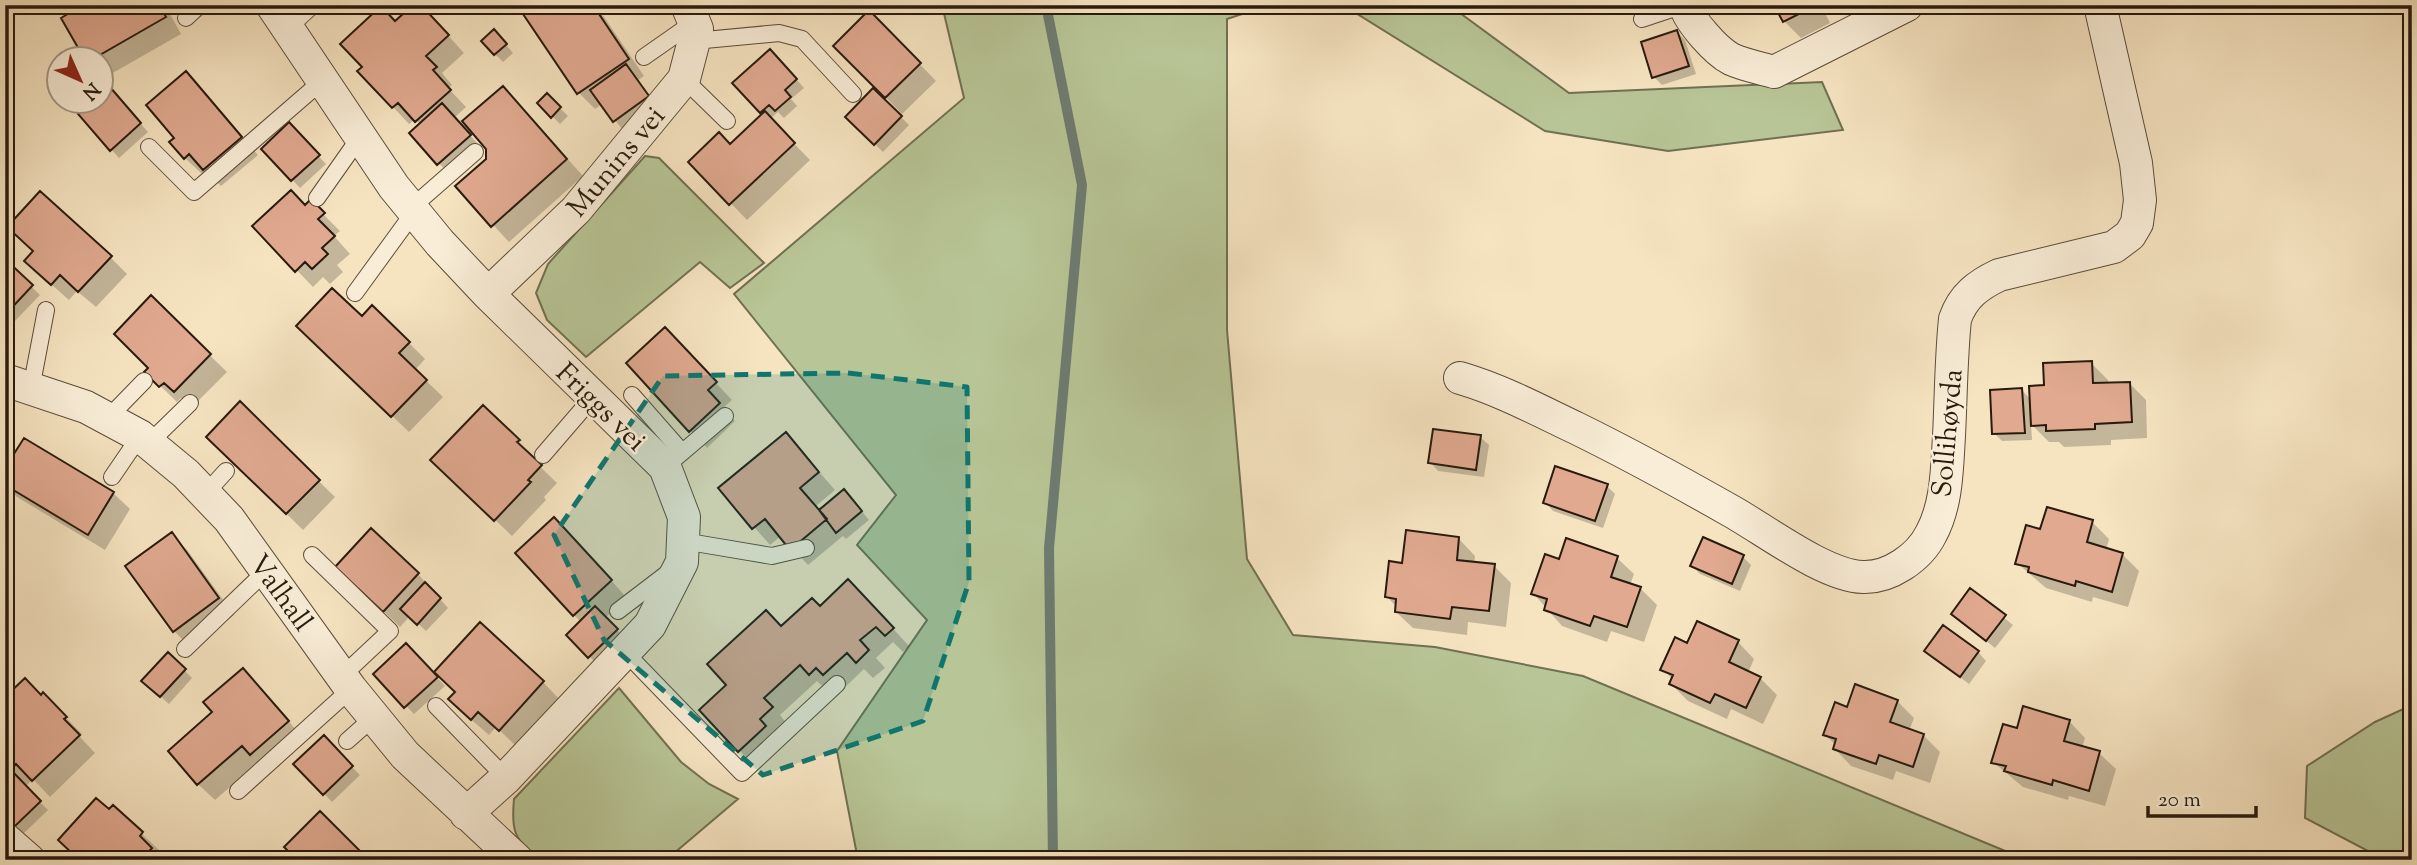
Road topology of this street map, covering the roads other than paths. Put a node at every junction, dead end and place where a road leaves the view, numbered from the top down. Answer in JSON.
{"nodes":[{"id":1,"x":200,"y":5,"type":"edge"},
{"id":2,"x":313,"y":5,"type":"edge"},
{"id":3,"x":1684,"y":5,"type":"edge"},
{"id":4,"x":2100,"y":5,"type":"edge"},
{"id":5,"x":1897,"y":7,"type":"edge"},
{"id":6,"x":279,"y":17,"type":"edge"},
{"id":7,"x":186,"y":18,"type":"dead end"},
{"id":8,"x":1642,"y":19,"type":"dead end"},
{"id":9,"x":692,"y":23,"type":"edge"},
{"id":10,"x":644,"y":57,"type":"dead end"},
{"id":11,"x":684,"y":79,"type":"junction"},
{"id":12,"x":322,"y":81,"type":"junction"},
{"id":13,"x":853,"y":94,"type":"dead end"},
{"id":14,"x":727,"y":121,"type":"dead end"},
{"id":15,"x":360,"y":137,"type":"junction"},
{"id":16,"x":149,"y":148,"type":"dead end"},
{"id":17,"x":475,"y":152,"type":"dead end"},
{"id":18,"x":317,"y":198,"type":"dead end"},
{"id":19,"x":413,"y":210,"type":"junction"},
{"id":20,"x":355,"y":293,"type":"dead end"},
{"id":21,"x":488,"y":294,"type":"junction"},
{"id":22,"x":46,"y":310,"type":"dead end"},
{"id":23,"x":1460,"y":378,"type":"dead end"},
{"id":24,"x":144,"y":381,"type":"dead end"},
{"id":25,"x":18,"y":384,"type":"edge"},
{"id":26,"x":632,"y":395,"type":"dead end"},
{"id":27,"x":593,"y":397,"type":"junction"},
{"id":28,"x":190,"y":403,"type":"dead end"},
{"id":29,"x":725,"y":416,"type":"dead end"},
{"id":30,"x":107,"y":419,"type":"junction"},
{"id":31,"x":144,"y":440,"type":"junction"},
{"id":32,"x":543,"y":455,"type":"dead end"},
{"id":33,"x":674,"y":459,"type":"junction"},
{"id":34,"x":226,"y":471,"type":"dead end"},
{"id":35,"x":112,"y":477,"type":"dead end"},
{"id":36,"x":205,"y":494,"type":"junction"},
{"id":37,"x":806,"y":548,"type":"dead end"},
{"id":38,"x":683,"y":552,"type":"junction"},
{"id":39,"x":312,"y":555,"type":"dead end"},
{"id":40,"x":267,"y":570,"type":"junction"},
{"id":41,"x":618,"y":611,"type":"dead end"},
{"id":42,"x":185,"y":649,"type":"dead end"},
{"id":43,"x":625,"y":652,"type":"junction"},
{"id":44,"x":346,"y":683,"type":"junction"},
{"id":45,"x":837,"y":684,"type":"dead end"},
{"id":46,"x":436,"y":706,"type":"dead end"},
{"id":47,"x":374,"y":717,"type":"junction"},
{"id":48,"x":347,"y":741,"type":"dead end"},
{"id":49,"x":506,"y":779,"type":"junction"},
{"id":50,"x":238,"y":791,"type":"dead end"},
{"id":51,"x":466,"y":814,"type":"junction"},
{"id":52,"x":5,"y":839,"type":"edge"},
{"id":53,"x":29,"y":860,"type":"edge"},
{"id":54,"x":517,"y":860,"type":"edge"}],
"edges":[{"from":1,"to":7,"type":"lane"},
{"from":2,"to":6,"type":"lane"},
{"from":3,"to":5,"type":"street"},
{"from":3,"to":8,"type":"lane"},
{"from":4,"to":23,"type":"street","name":"Sollihøyda"},
{"from":6,"to":12,"type":"street","name":"Friggs vei"},
{"from":9,"to":10,"type":"lane"},
{"from":9,"to":11,"type":"street","name":"Munins vei"},
{"from":9,"to":13,"type":"lane"},
{"from":11,"to":14,"type":"lane"},
{"from":11,"to":21,"type":"street","name":"Munins vei"},
{"from":12,"to":15,"type":"street","name":"Friggs vei"},
{"from":12,"to":16,"type":"lane"},
{"from":15,"to":18,"type":"lane"},
{"from":15,"to":19,"type":"street","name":"Friggs vei"},
{"from":17,"to":19,"type":"lane"},
{"from":19,"to":20,"type":"lane"},
{"from":19,"to":21,"type":"street","name":"Friggs vei"},
{"from":21,"to":27,"type":"street","name":"Friggs vei"},
{"from":22,"to":25,"type":"lane"},
{"from":24,"to":30,"type":"lane"},
{"from":25,"to":30,"type":"street","name":"Valhall"},
{"from":26,"to":33,"type":"lane"},
{"from":27,"to":32,"type":"lane"},
{"from":27,"to":33,"type":"street","name":"Friggs vei"},
{"from":28,"to":31,"type":"lane"},
{"from":29,"to":33,"type":"lane"},
{"from":30,"to":31,"type":"street","name":"Valhall"},
{"from":31,"to":35,"type":"lane"},
{"from":31,"to":36,"type":"street","name":"Valhall"},
{"from":33,"to":38,"type":"street","name":"Friggs vei"},
{"from":34,"to":36,"type":"lane"},
{"from":36,"to":40,"type":"street","name":"Valhall"},
{"from":37,"to":38,"type":"lane"},
{"from":38,"to":41,"type":"lane"},
{"from":38,"to":43,"type":"street"},
{"from":39,"to":44,"type":"lane"},
{"from":40,"to":42,"type":"lane"},
{"from":40,"to":44,"type":"street","name":"Valhall"},
{"from":43,"to":45,"type":"lane"},
{"from":43,"to":49,"type":"street"},
{"from":44,"to":47,"type":"street","name":"Valhall"},
{"from":44,"to":50,"type":"lane"},
{"from":46,"to":49,"type":"lane"},
{"from":47,"to":48,"type":"lane"},
{"from":47,"to":51,"type":"street","name":"Valhall"},
{"from":49,"to":51,"type":"street"},
{"from":51,"to":54,"type":"street","name":"Valhall"},
{"from":52,"to":53,"type":"street"}]}
